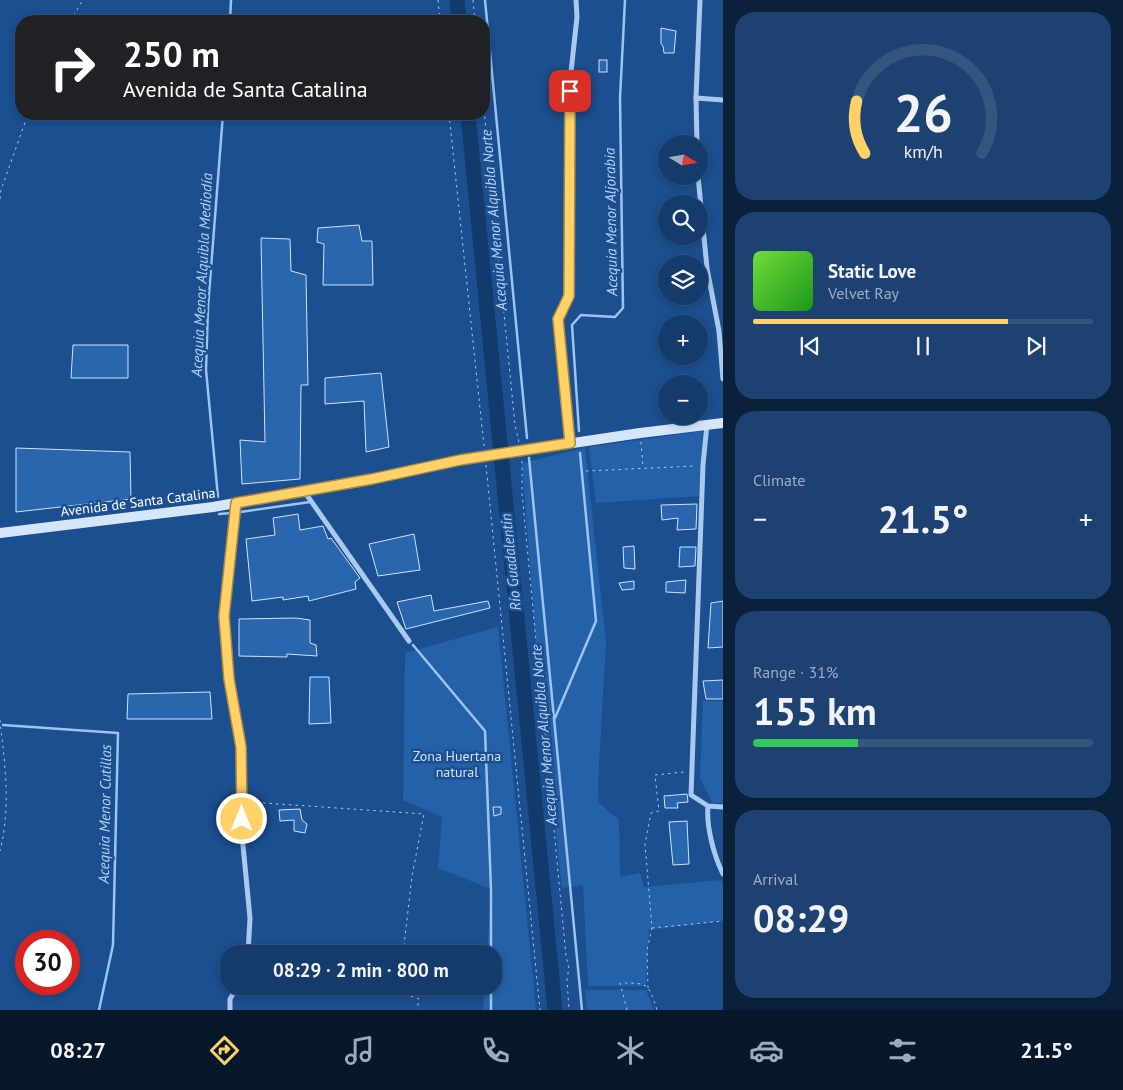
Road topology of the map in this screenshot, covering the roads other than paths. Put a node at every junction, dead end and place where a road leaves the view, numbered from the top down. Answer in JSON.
{"nodes":[{"id":1,"x":576,"y":0,"type":"edge"},
{"id":2,"x":700,"y":0,"type":"edge"},
{"id":3,"x":696,"y":98,"type":"junction"},
{"id":4,"x":723,"y":100,"type":"edge"},
{"id":5,"x":697,"y":135,"type":"edge"},
{"id":6,"x":699,"y":185,"type":"edge"},
{"id":7,"x":723,"y":379,"type":"edge"},
{"id":8,"x":723,"y":423,"type":"edge"},
{"id":9,"x":708,"y":424,"type":"edge"},
{"id":10,"x":700,"y":425,"type":"edge"},
{"id":11,"x":707,"y":425,"type":"edge"},
{"id":12,"x":570,"y":443,"type":"junction"},
{"id":13,"x":304,"y":491,"type":"junction"},
{"id":14,"x":236,"y":503,"type":"junction"},
{"id":15,"x":0,"y":533,"type":"edge"},
{"id":16,"x":409,"y":641,"type":"dead end"},
{"id":17,"x":708,"y":806,"type":"junction"},
{"id":18,"x":723,"y":807,"type":"edge"},
{"id":19,"x":723,"y":874,"type":"edge"},
{"id":20,"x":248,"y":945,"type":"edge"},
{"id":21,"x":232,"y":995,"type":"edge"},
{"id":22,"x":230,"y":1010,"type":"edge"}],
"edges":[{"from":1,"to":12,"type":"street"},
{"from":2,"to":3,"type":"street"},
{"from":3,"to":4,"type":"street"},
{"from":3,"to":5,"type":"street"},
{"from":6,"to":7,"type":"street"},
{"from":8,"to":9,"type":"main road","name":"Avenida de Santa Catalina"},
{"from":10,"to":12,"type":"main road","name":"Avenida de Santa Catalina"},
{"from":11,"to":17,"type":"street"},
{"from":12,"to":13,"type":"main road","name":"Avenida de Santa Catalina"},
{"from":13,"to":14,"type":"main road","name":"Avenida de Santa Catalina"},
{"from":13,"to":16,"type":"street"},
{"from":14,"to":15,"type":"main road","name":"Avenida de Santa Catalina"},
{"from":14,"to":20,"type":"street"},
{"from":17,"to":18,"type":"street"},
{"from":17,"to":19,"type":"street"},
{"from":21,"to":22,"type":"street"}]}
